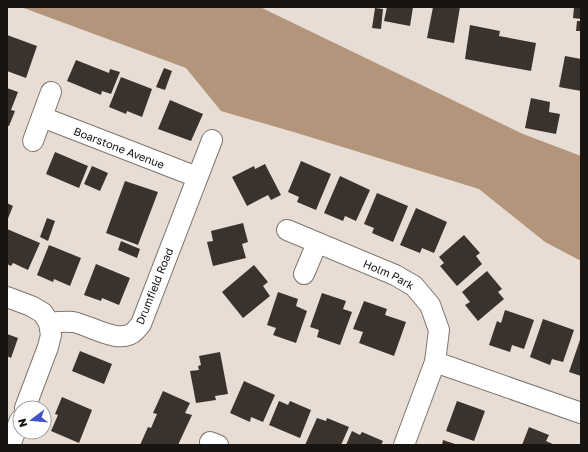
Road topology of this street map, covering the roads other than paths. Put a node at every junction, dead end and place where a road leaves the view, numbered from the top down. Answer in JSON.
{"nodes":[{"id":1,"x":51,"y":92,"type":"dead end"},
{"id":2,"x":42,"y":118,"type":"junction"},
{"id":3,"x":212,"y":140,"type":"dead end"},
{"id":4,"x":33,"y":141,"type":"dead end"},
{"id":5,"x":197,"y":177,"type":"junction"},
{"id":6,"x":287,"y":230,"type":"dead end"},
{"id":7,"x":317,"y":243,"type":"junction"},
{"id":8,"x":304,"y":274,"type":"dead end"},
{"id":9,"x":7,"y":296,"type":"edge"},
{"id":10,"x":49,"y":323,"type":"junction"},
{"id":11,"x":435,"y":362,"type":"junction"},
{"id":12,"x":28,"y":400,"type":"edge"},
{"id":13,"x":581,"y":413,"type":"edge"},
{"id":14,"x":404,"y":445,"type":"edge"}],
"edges":[{"from":1,"to":2,"type":"street"},
{"from":2,"to":4,"type":"street"},
{"from":2,"to":5,"type":"street","name":"Boarstone Avenue"},
{"from":3,"to":5,"type":"street","name":"Drumfield Road"},
{"from":5,"to":10,"type":"street","name":"Drumfield Road"},
{"from":6,"to":7,"type":"street","name":"Holm Park"},
{"from":7,"to":8,"type":"street"},
{"from":7,"to":11,"type":"street","name":"Holm Park"},
{"from":9,"to":10,"type":"street"},
{"from":10,"to":12,"type":"street"},
{"from":11,"to":13,"type":"street"},
{"from":11,"to":14,"type":"street","name":"Holm Park"}]}
